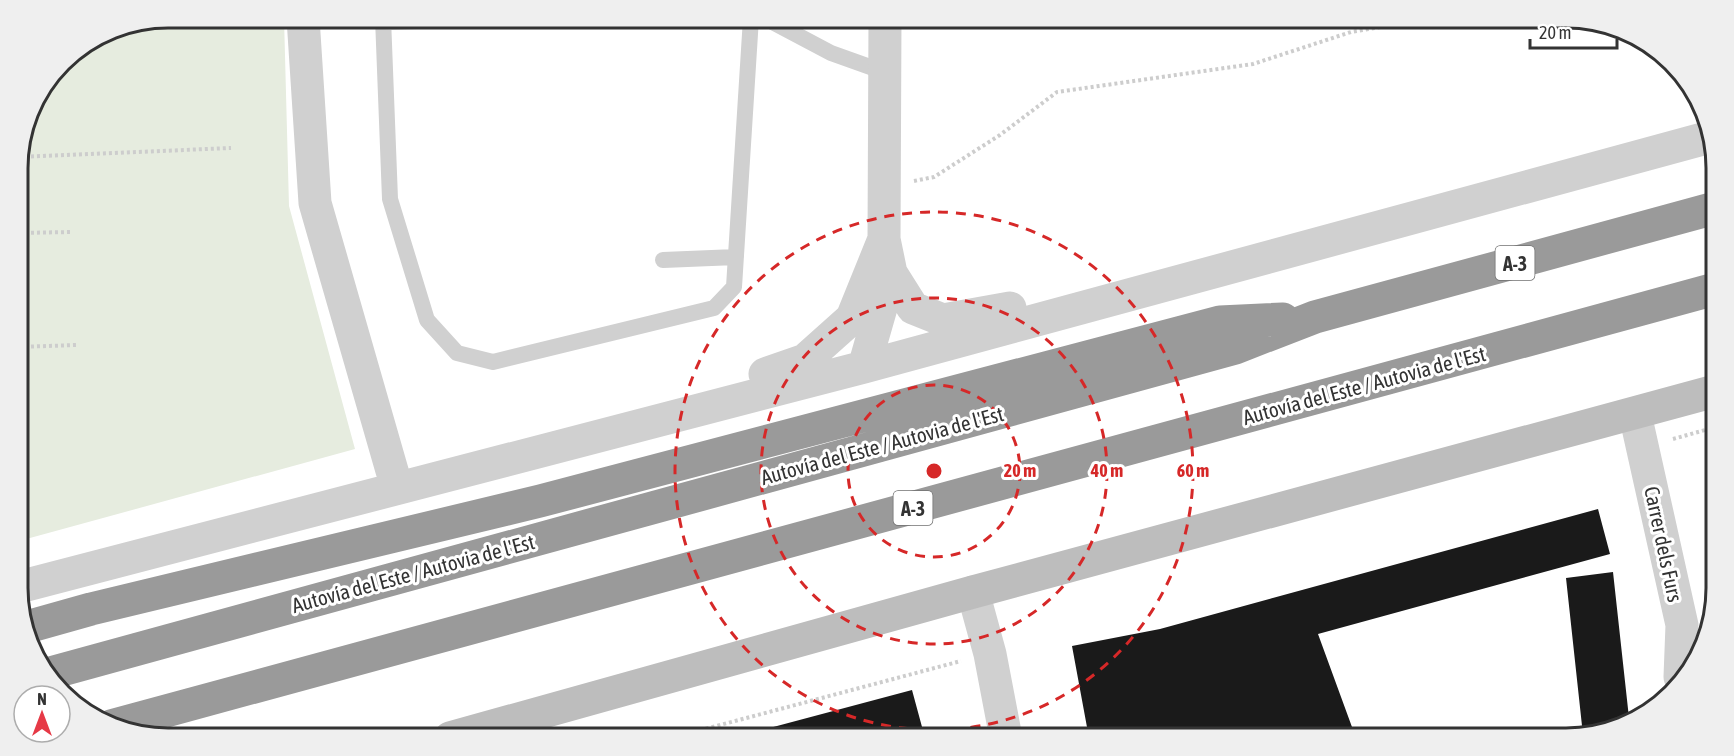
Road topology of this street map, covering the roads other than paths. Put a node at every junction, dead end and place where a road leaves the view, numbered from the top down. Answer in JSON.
{"nodes":[{"id":1,"x":882,"y":28,"type":"edge"},
{"id":2,"x":304,"y":29,"type":"edge"},
{"id":3,"x":383,"y":29,"type":"edge"},
{"id":4,"x":750,"y":29,"type":"edge"},
{"id":5,"x":785,"y":29,"type":"edge"},
{"id":6,"x":885,"y":81,"type":"junction"},
{"id":7,"x":1702,"y":139,"type":"edge"},
{"id":8,"x":1706,"y":210,"type":"edge"},
{"id":9,"x":884,"y":239,"type":"junction"},
{"id":10,"x":736,"y":257,"type":"junction"},
{"id":11,"x":663,"y":260,"type":"dead end"},
{"id":12,"x":891,"y":273,"type":"junction"},
{"id":13,"x":1706,"y":291,"type":"edge"},
{"id":14,"x":1128,"y":296,"type":"junction"},
{"id":15,"x":1315,"y":317,"type":"junction"},
{"id":16,"x":864,"y":367,"type":"junction"},
{"id":17,"x":1706,"y":395,"type":"edge"},
{"id":18,"x":1638,"y":427,"type":"junction"},
{"id":19,"x":583,"y":440,"type":"junction"},
{"id":20,"x":397,"y":488,"type":"junction"},
{"id":21,"x":28,"y":585,"type":"edge"},
{"id":22,"x":972,"y":592,"type":"junction"},
{"id":23,"x":33,"y":625,"type":"edge"},
{"id":24,"x":1680,"y":668,"type":"edge"},
{"id":25,"x":56,"y":672,"type":"edge"},
{"id":26,"x":128,"y":721,"type":"edge"},
{"id":27,"x":1000,"y":727,"type":"edge"},
{"id":28,"x":505,"y":728,"type":"edge"}],
"edges":[{"from":1,"to":6,"type":"street"},
{"from":2,"to":20,"type":"street"},
{"from":3,"to":10,"type":"lane"},
{"from":4,"to":10,"type":"lane"},
{"from":5,"to":6,"type":"lane"},
{"from":6,"to":9,"type":"street"},
{"from":7,"to":14,"type":"street"},
{"from":8,"to":15,"type":"highway","name":"Autovía del Este / Autovia de l'Est","number":"A-3"},
{"from":9,"to":12,"type":"street"},
{"from":9,"to":19,"type":"street"},
{"from":10,"to":11,"type":"lane"},
{"from":12,"to":14,"type":"street"},
{"from":12,"to":16,"type":"street"},
{"from":13,"to":26,"type":"highway","name":"Autovía del Este / Autovia de l'Est","number":"A-3"},
{"from":14,"to":16,"type":"street"},
{"from":15,"to":23,"type":"highway"},
{"from":15,"to":25,"type":"highway","name":"Autovía del Este / Autovia de l'Est","number":"A-3"},
{"from":16,"to":19,"type":"street"},
{"from":17,"to":18,"type":"street"},
{"from":18,"to":22,"type":"street"},
{"from":18,"to":24,"type":"street","name":"Carrer dels Furs"},
{"from":19,"to":20,"type":"street"},
{"from":20,"to":21,"type":"street"},
{"from":22,"to":27,"type":"street"},
{"from":22,"to":28,"type":"street"}]}
